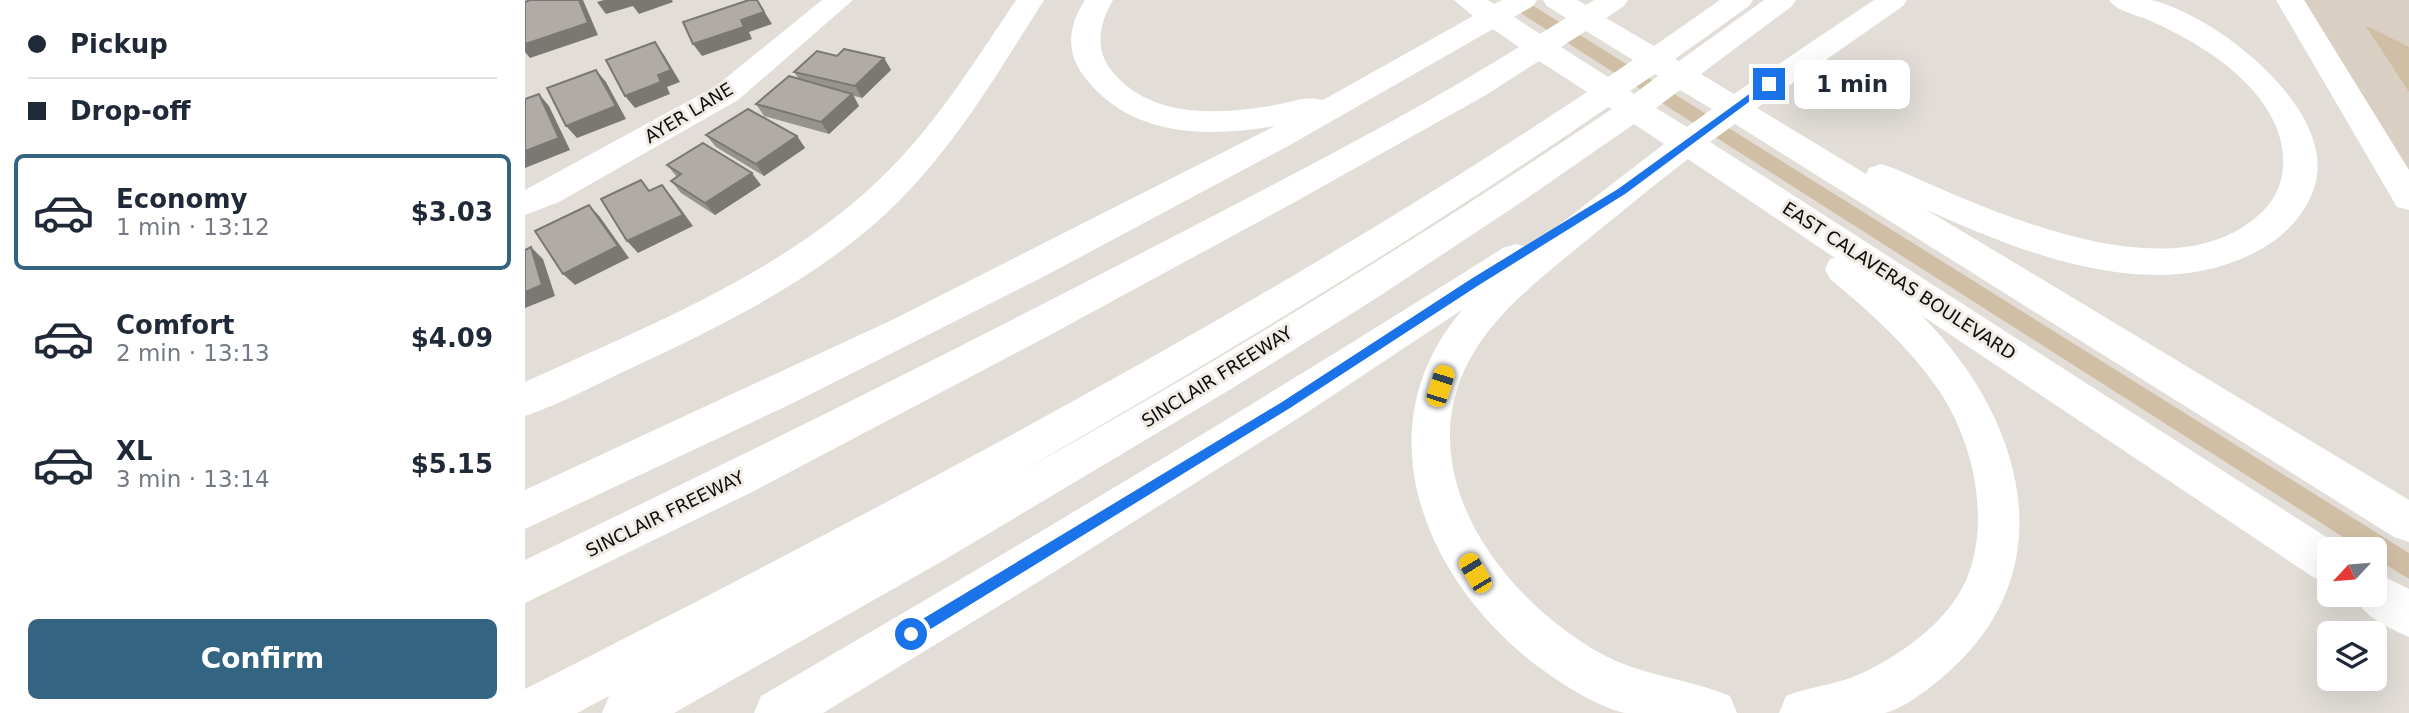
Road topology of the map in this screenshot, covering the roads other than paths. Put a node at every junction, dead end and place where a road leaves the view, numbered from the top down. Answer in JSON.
{"nodes":[{"id":1,"x":839,"y":0,"type":"edge"},
{"id":2,"x":1030,"y":0,"type":"edge"},
{"id":3,"x":1099,"y":0,"type":"edge"},
{"id":4,"x":1468,"y":0,"type":"edge"},
{"id":5,"x":1523,"y":0,"type":"edge"},
{"id":6,"x":1557,"y":0,"type":"edge"},
{"id":7,"x":1614,"y":0,"type":"edge"},
{"id":8,"x":1739,"y":0,"type":"edge"},
{"id":9,"x":1782,"y":0,"type":"edge"},
{"id":10,"x":1865,"y":0,"type":"edge"},
{"id":11,"x":1893,"y":0,"type":"edge"},
{"id":12,"x":2123,"y":0,"type":"edge"},
{"id":13,"x":2290,"y":0,"type":"edge"},
{"id":14,"x":1721,"y":29,"type":"junction"},
{"id":15,"x":1429,"y":55,"type":"junction"},
{"id":16,"x":1790,"y":69,"type":"junction"},
{"id":17,"x":1751,"y":119,"type":"junction"},
{"id":18,"x":1555,"y":144,"type":"junction"},
{"id":19,"x":1705,"y":153,"type":"junction"},
{"id":20,"x":1622,"y":192,"type":"junction"},
{"id":21,"x":2409,"y":198,"type":"edge"},
{"id":22,"x":525,"y":203,"type":"edge"},
{"id":23,"x":525,"y":400,"type":"edge"},
{"id":24,"x":525,"y":510,"type":"edge"},
{"id":25,"x":2409,"y":523,"type":"edge"},
{"id":26,"x":2317,"y":555,"type":"edge"},
{"id":27,"x":525,"y":582,"type":"edge"},
{"id":28,"x":2387,"y":601,"type":"edge"},
{"id":29,"x":2409,"y":615,"type":"edge"},
{"id":30,"x":528,"y":713,"type":"edge"},
{"id":31,"x":626,"y":713,"type":"edge"},
{"id":32,"x":778,"y":713,"type":"edge"},
{"id":33,"x":1713,"y":713,"type":"edge"},
{"id":34,"x":1803,"y":713,"type":"edge"}],
"edges":[{"from":1,"to":22,"type":"main road","name":"AYER LANE"},
{"from":2,"to":23,"type":"main road"},
{"from":3,"to":15,"type":"main road"},
{"from":4,"to":19,"type":"main road","name":"EAST CALAVERAS BOULEVARD"},
{"from":5,"to":15,"type":"main road"},
{"from":6,"to":17,"type":"main road"},
{"from":7,"to":27,"type":"main road","name":"SINCLAIR FREEWAY"},
{"from":8,"to":14,"type":"main road"},
{"from":9,"to":14,"type":"main road","name":"SINCLAIR FREEWAY"},
{"from":10,"to":16,"type":"main road"},
{"from":11,"to":16,"type":"main road"},
{"from":12,"to":17,"type":"main road"},
{"from":13,"to":21,"type":"main road"},
{"from":14,"to":18,"type":"main road","name":"SINCLAIR FREEWAY"},
{"from":15,"to":24,"type":"main road"},
{"from":16,"to":20,"type":"main road"},
{"from":17,"to":25,"type":"main road"},
{"from":18,"to":30,"type":"main road"},
{"from":18,"to":31,"type":"main road","name":"SINCLAIR FREEWAY"},
{"from":19,"to":26,"type":"main road","name":"EAST CALAVERAS BOULEVARD"},
{"from":19,"to":34,"type":"main road"},
{"from":20,"to":32,"type":"main road"},
{"from":20,"to":33,"type":"main road"},
{"from":28,"to":29,"type":"main road"}]}
